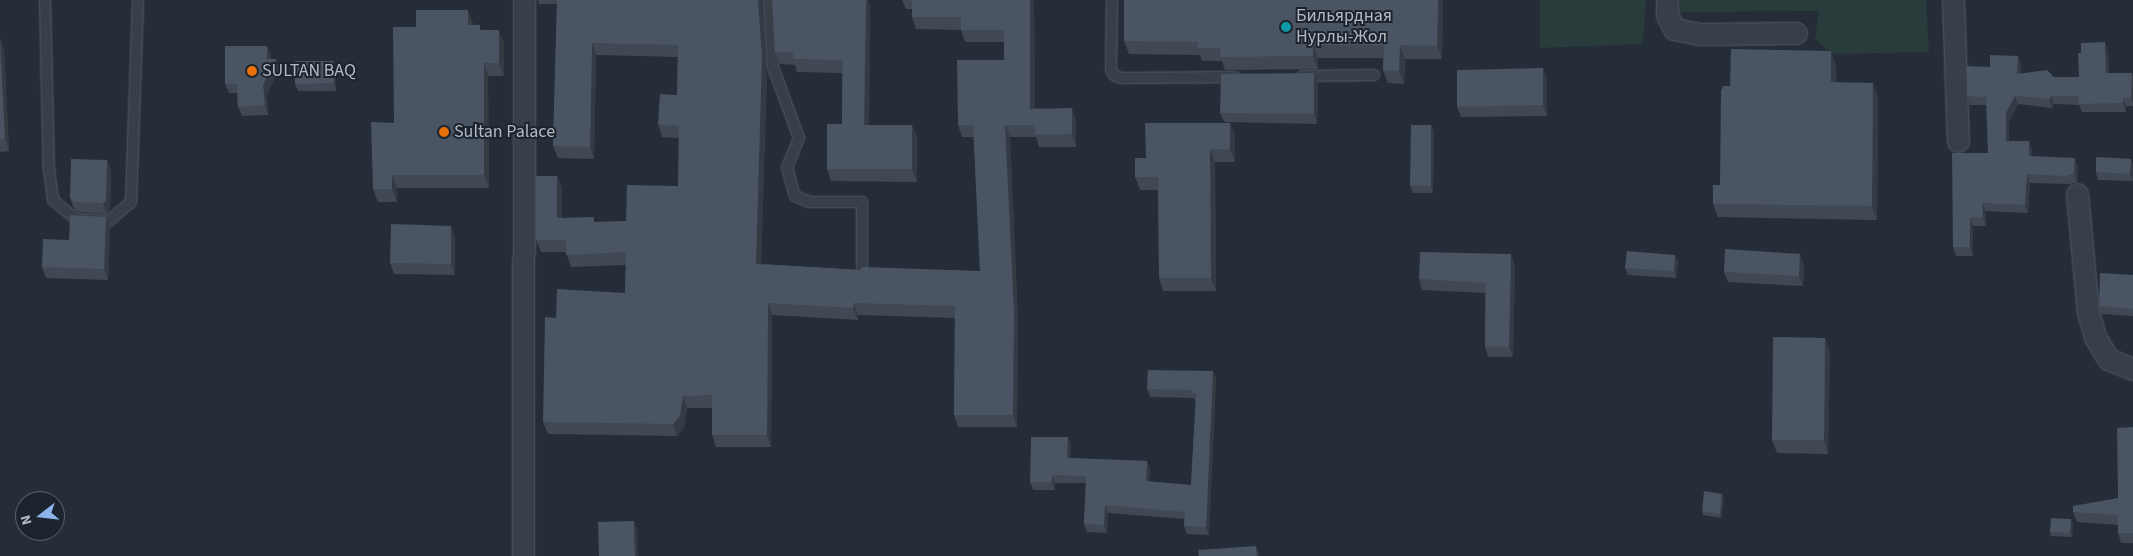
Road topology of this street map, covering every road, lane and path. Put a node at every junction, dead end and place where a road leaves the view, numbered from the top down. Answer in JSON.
{"nodes":[{"id":1,"x":45,"y":0,"type":"edge"},
{"id":2,"x":138,"y":0,"type":"edge"},
{"id":3,"x":524,"y":0,"type":"edge"},
{"id":4,"x":769,"y":0,"type":"edge"},
{"id":5,"x":1112,"y":0,"type":"edge"},
{"id":6,"x":1667,"y":0,"type":"edge"},
{"id":7,"x":1953,"y":0,"type":"edge"},
{"id":8,"x":1796,"y":33,"type":"dead end"},
{"id":9,"x":1374,"y":75,"type":"dead end"},
{"id":10,"x":1286,"y":76,"type":"edge"},
{"id":11,"x":1248,"y":77,"type":"edge"},
{"id":12,"x":1958,"y":141,"type":"dead end"},
{"id":13,"x":2077,"y":194,"type":"dead end"},
{"id":14,"x":862,"y":267,"type":"edge"},
{"id":15,"x":2133,"y":369,"type":"edge"},
{"id":16,"x":523,"y":556,"type":"edge"}],
"edges":[{"from":1,"to":2,"type":"lane"},
{"from":3,"to":16,"type":"street"},
{"from":4,"to":14,"type":"lane"},
{"from":5,"to":11,"type":"lane"},
{"from":6,"to":8,"type":"street"},
{"from":7,"to":12,"type":"street"},
{"from":9,"to":10,"type":"lane"},
{"from":13,"to":15,"type":"street"}]}
